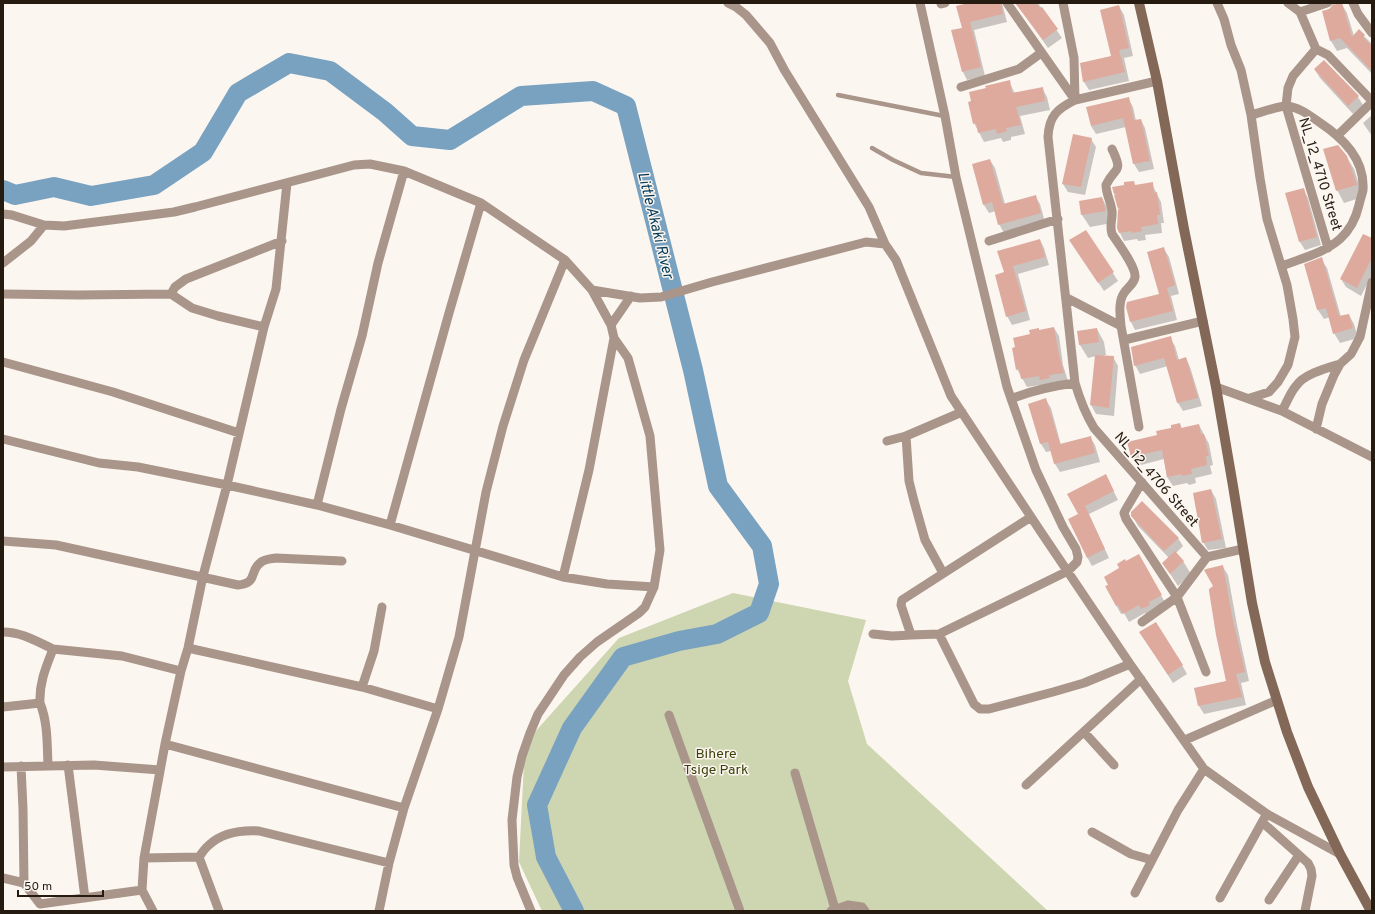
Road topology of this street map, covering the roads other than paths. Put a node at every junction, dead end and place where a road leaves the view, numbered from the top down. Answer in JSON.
{"nodes":[{"id":1,"x":728,"y":3,"type":"edge"},
{"id":2,"x":920,"y":3,"type":"edge"},
{"id":3,"x":1007,"y":3,"type":"edge"},
{"id":4,"x":1063,"y":3,"type":"edge"},
{"id":5,"x":1139,"y":3,"type":"edge"},
{"id":6,"x":1217,"y":3,"type":"edge"},
{"id":7,"x":1288,"y":3,"type":"edge"},
{"id":8,"x":1327,"y":3,"type":"edge"},
{"id":9,"x":1353,"y":3,"type":"edge"},
{"id":10,"x":1300,"y":12,"type":"junction"},
{"id":11,"x":1372,"y":33,"type":"edge"},
{"id":12,"x":1316,"y":49,"type":"junction"},
{"id":13,"x":1041,"y":53,"type":"junction"},
{"id":14,"x":1157,"y":81,"type":"junction"},
{"id":15,"x":961,"y":87,"type":"dead end"},
{"id":16,"x":838,"y":95,"type":"dead end"},
{"id":17,"x":1075,"y":100,"type":"junction"},
{"id":18,"x":1372,"y":102,"type":"edge"},
{"id":19,"x":1286,"y":106,"type":"junction"},
{"id":20,"x":1251,"y":115,"type":"junction"},
{"id":21,"x":945,"y":116,"type":"junction"},
{"id":22,"x":1338,"y":135,"type":"junction"},
{"id":23,"x":872,"y":148,"type":"dead end"},
{"id":24,"x":1112,"y":149,"type":"dead end"},
{"id":25,"x":404,"y":171,"type":"junction"},
{"id":26,"x":956,"y":177,"type":"junction"},
{"id":27,"x":287,"y":183,"type":"junction"},
{"id":28,"x":481,"y":203,"type":"junction"},
{"id":29,"x":3,"y":214,"type":"edge"},
{"id":30,"x":1058,"y":219,"type":"junction"},
{"id":31,"x":44,"y":225,"type":"junction"},
{"id":32,"x":282,"y":241,"type":"junction"},
{"id":33,"x":989,"y":241,"type":"dead end"},
{"id":34,"x":885,"y":244,"type":"junction"},
{"id":35,"x":1328,"y":248,"type":"junction"},
{"id":36,"x":566,"y":260,"type":"junction"},
{"id":37,"x":3,"y":263,"type":"edge"},
{"id":38,"x":1282,"y":266,"type":"junction"},
{"id":39,"x":1372,"y":282,"type":"edge"},
{"id":40,"x":592,"y":290,"type":"junction"},
{"id":41,"x":3,"y":294,"type":"edge"},
{"id":42,"x":171,"y":294,"type":"junction"},
{"id":43,"x":631,"y":296,"type":"junction"},
{"id":44,"x":1067,"y":298,"type":"junction"},
{"id":45,"x":1203,"y":321,"type":"junction"},
{"id":46,"x":611,"y":325,"type":"junction"},
{"id":47,"x":1121,"y":326,"type":"junction"},
{"id":48,"x":264,"y":327,"type":"junction"},
{"id":49,"x":614,"y":338,"type":"junction"},
{"id":50,"x":1124,"y":340,"type":"junction"},
{"id":51,"x":3,"y":362,"type":"edge"},
{"id":52,"x":1340,"y":364,"type":"junction"},
{"id":53,"x":1075,"y":383,"type":"junction"},
{"id":54,"x":1216,"y":387,"type":"junction"},
{"id":55,"x":1250,"y":398,"type":"junction"},
{"id":56,"x":1011,"y":399,"type":"junction"},
{"id":57,"x":1282,"y":410,"type":"junction"},
{"id":58,"x":962,"y":412,"type":"junction"},
{"id":59,"x":1139,"y":427,"type":"dead end"},
{"id":60,"x":1316,"y":429,"type":"junction"},
{"id":61,"x":239,"y":432,"type":"junction"},
{"id":62,"x":906,"y":436,"type":"junction"},
{"id":63,"x":3,"y":439,"type":"edge"},
{"id":64,"x":887,"y":441,"type":"dead end"},
{"id":65,"x":1372,"y":458,"type":"edge"},
{"id":66,"x":1142,"y":482,"type":"junction"},
{"id":67,"x":227,"y":485,"type":"junction"},
{"id":68,"x":317,"y":505,"type":"junction"},
{"id":69,"x":1031,"y":517,"type":"junction"},
{"id":70,"x":390,"y":525,"type":"junction"},
{"id":71,"x":3,"y":541,"type":"edge"},
{"id":72,"x":1243,"y":549,"type":"junction"},
{"id":73,"x":474,"y":550,"type":"junction"},
{"id":74,"x":1208,"y":557,"type":"junction"},
{"id":75,"x":342,"y":561,"type":"dead end"},
{"id":76,"x":1068,"y":571,"type":"junction"},
{"id":77,"x":943,"y":573,"type":"junction"},
{"id":78,"x":204,"y":576,"type":"junction"},
{"id":79,"x":563,"y":577,"type":"junction"},
{"id":80,"x":654,"y":587,"type":"junction"},
{"id":81,"x":1177,"y":597,"type":"junction"},
{"id":82,"x":382,"y":607,"type":"dead end"},
{"id":83,"x":1142,"y":622,"type":"dead end"},
{"id":84,"x":3,"y":632,"type":"edge"},
{"id":85,"x":873,"y":634,"type":"dead end"},
{"id":86,"x":939,"y":634,"type":"junction"},
{"id":87,"x":911,"y":635,"type":"junction"},
{"id":88,"x":188,"y":648,"type":"junction"},
{"id":89,"x":52,"y":649,"type":"junction"},
{"id":90,"x":1130,"y":664,"type":"junction"},
{"id":91,"x":181,"y":671,"type":"junction"},
{"id":92,"x":1206,"y":672,"type":"dead end"},
{"id":93,"x":1141,"y":679,"type":"junction"},
{"id":94,"x":362,"y":687,"type":"junction"},
{"id":95,"x":1277,"y":700,"type":"junction"},
{"id":96,"x":40,"y":703,"type":"junction"},
{"id":97,"x":3,"y":707,"type":"edge"},
{"id":98,"x":438,"y":710,"type":"junction"},
{"id":99,"x":669,"y":715,"type":"dead end"},
{"id":100,"x":1084,"y":732,"type":"junction"},
{"id":101,"x":1185,"y":740,"type":"junction"},
{"id":102,"x":165,"y":744,"type":"junction"},
{"id":103,"x":48,"y":765,"type":"junction"},
{"id":104,"x":68,"y":765,"type":"junction"},
{"id":105,"x":1114,"y":765,"type":"dead end"},
{"id":106,"x":22,"y":766,"type":"junction"},
{"id":107,"x":3,"y":767,"type":"edge"},
{"id":108,"x":1204,"y":769,"type":"junction"},
{"id":109,"x":160,"y":770,"type":"junction"},
{"id":110,"x":795,"y":773,"type":"dead end"},
{"id":111,"x":1026,"y":785,"type":"dead end"},
{"id":112,"x":404,"y":808,"type":"junction"},
{"id":113,"x":1265,"y":818,"type":"junction"},
{"id":114,"x":1092,"y":832,"type":"dead end"},
{"id":115,"x":1340,"y":854,"type":"junction"},
{"id":116,"x":1299,"y":855,"type":"junction"},
{"id":117,"x":199,"y":857,"type":"junction"},
{"id":118,"x":144,"y":858,"type":"junction"},
{"id":119,"x":1152,"y":860,"type":"junction"},
{"id":120,"x":389,"y":863,"type":"junction"},
{"id":121,"x":3,"y":878,"type":"edge"},
{"id":122,"x":24,"y":883,"type":"junction"},
{"id":123,"x":142,"y":890,"type":"junction"},
{"id":124,"x":1135,"y":893,"type":"dead end"},
{"id":125,"x":85,"y":898,"type":"junction"},
{"id":126,"x":1220,"y":898,"type":"dead end"},
{"id":127,"x":1269,"y":900,"type":"dead end"},
{"id":128,"x":41,"y":908,"type":"edge"},
{"id":129,"x":833,"y":910,"type":"edge"},
{"id":130,"x":152,"y":911,"type":"edge"},
{"id":131,"x":219,"y":911,"type":"edge"},
{"id":132,"x":379,"y":911,"type":"edge"},
{"id":133,"x":531,"y":911,"type":"edge"},
{"id":134,"x":740,"y":911,"type":"edge"},
{"id":135,"x":864,"y":911,"type":"edge"},
{"id":136,"x":1305,"y":911,"type":"edge"},
{"id":137,"x":1371,"y":911,"type":"edge"}],
"edges":[{"from":1,"to":34,"type":"street"},
{"from":2,"to":21,"type":"street"},
{"from":3,"to":13,"type":"street"},
{"from":4,"to":17,"type":"street"},
{"from":5,"to":14,"type":"street"},
{"from":6,"to":20,"type":"street"},
{"from":7,"to":10,"type":"street"},
{"from":8,"to":10,"type":"street"},
{"from":9,"to":11,"type":"street"},
{"from":10,"to":12,"type":"street"},
{"from":12,"to":18,"type":"street"},
{"from":12,"to":19,"type":"street","name":"NL_12_4710 Street"},
{"from":13,"to":15,"type":"street"},
{"from":13,"to":17,"type":"street"},
{"from":14,"to":17,"type":"street","name":"NL_12_4706 Street"},
{"from":14,"to":45,"type":"street"},
{"from":16,"to":21,"type":"lane"},
{"from":17,"to":30,"type":"street","name":"NL_12_4706 Street"},
{"from":18,"to":22,"type":"street"},
{"from":19,"to":20,"type":"street","name":"NL_12_4710 Street"},
{"from":19,"to":22,"type":"street","name":"NL_12_4710 Street"},
{"from":19,"to":35,"type":"street","name":"NL_12_4710 Street"},
{"from":20,"to":38,"type":"street"},
{"from":21,"to":26,"type":"street"},
{"from":22,"to":35,"type":"street","name":"NL_12_4710 Street"},
{"from":23,"to":26,"type":"lane"},
{"from":24,"to":47,"type":"street"},
{"from":25,"to":27,"type":"street"},
{"from":25,"to":28,"type":"street"},
{"from":25,"to":68,"type":"street"},
{"from":26,"to":56,"type":"street"},
{"from":27,"to":31,"type":"street"},
{"from":27,"to":32,"type":"street"},
{"from":28,"to":36,"type":"street"},
{"from":28,"to":70,"type":"street"},
{"from":29,"to":31,"type":"street"},
{"from":30,"to":33,"type":"street"},
{"from":30,"to":44,"type":"street","name":"NL_12_4706 Street"},
{"from":31,"to":37,"type":"street"},
{"from":32,"to":42,"type":"street"},
{"from":32,"to":48,"type":"street"},
{"from":34,"to":43,"type":"street"},
{"from":34,"to":58,"type":"street"},
{"from":35,"to":38,"type":"street"},
{"from":36,"to":40,"type":"street"},
{"from":36,"to":73,"type":"street"},
{"from":38,"to":55,"type":"street"},
{"from":39,"to":52,"type":"street"},
{"from":40,"to":43,"type":"street"},
{"from":40,"to":46,"type":"street"},
{"from":41,"to":42,"type":"street"},
{"from":42,"to":48,"type":"street"},
{"from":43,"to":46,"type":"street"},
{"from":44,"to":47,"type":"street"},
{"from":44,"to":53,"type":"street","name":"NL_12_4706 Street"},
{"from":45,"to":50,"type":"street"},
{"from":45,"to":54,"type":"street"},
{"from":46,"to":49,"type":"street"},
{"from":47,"to":50,"type":"street"},
{"from":48,"to":61,"type":"street"},
{"from":49,"to":79,"type":"street"},
{"from":49,"to":80,"type":"street"},
{"from":50,"to":59,"type":"street"},
{"from":51,"to":61,"type":"street"},
{"from":52,"to":57,"type":"street"},
{"from":52,"to":60,"type":"street"},
{"from":53,"to":56,"type":"street"},
{"from":53,"to":66,"type":"street","name":"NL_12_4706 Street"},
{"from":54,"to":55,"type":"street"},
{"from":54,"to":72,"type":"street"},
{"from":55,"to":57,"type":"street"},
{"from":56,"to":76,"type":"street"},
{"from":57,"to":60,"type":"street"},
{"from":58,"to":62,"type":"street"},
{"from":58,"to":69,"type":"street"},
{"from":60,"to":65,"type":"street"},
{"from":61,"to":67,"type":"street"},
{"from":62,"to":64,"type":"street"},
{"from":62,"to":77,"type":"street"},
{"from":63,"to":67,"type":"street"},
{"from":66,"to":74,"type":"street","name":"NL_12_4706 Street"},
{"from":66,"to":81,"type":"street"},
{"from":67,"to":68,"type":"street"},
{"from":67,"to":78,"type":"street"},
{"from":68,"to":70,"type":"street"},
{"from":69,"to":76,"type":"street"},
{"from":69,"to":77,"type":"street"},
{"from":70,"to":73,"type":"street"},
{"from":71,"to":78,"type":"street"},
{"from":72,"to":74,"type":"street"},
{"from":72,"to":95,"type":"street"},
{"from":73,"to":79,"type":"street"},
{"from":73,"to":98,"type":"street"},
{"from":74,"to":81,"type":"street"},
{"from":75,"to":78,"type":"street"},
{"from":76,"to":86,"type":"street"},
{"from":76,"to":90,"type":"street"},
{"from":77,"to":87,"type":"street"},
{"from":78,"to":88,"type":"street"},
{"from":79,"to":80,"type":"street"},
{"from":80,"to":133,"type":"street"},
{"from":81,"to":83,"type":"street"},
{"from":81,"to":92,"type":"street"},
{"from":82,"to":94,"type":"street"},
{"from":84,"to":89,"type":"street"},
{"from":85,"to":87,"type":"street"},
{"from":86,"to":87,"type":"street"},
{"from":86,"to":90,"type":"street"},
{"from":88,"to":91,"type":"street"},
{"from":88,"to":94,"type":"street"},
{"from":89,"to":91,"type":"street"},
{"from":89,"to":96,"type":"street"},
{"from":90,"to":93,"type":"street"},
{"from":91,"to":102,"type":"street"},
{"from":93,"to":100,"type":"street"},
{"from":93,"to":101,"type":"street"},
{"from":94,"to":98,"type":"street"},
{"from":95,"to":101,"type":"street"},
{"from":95,"to":115,"type":"street"},
{"from":96,"to":97,"type":"street"},
{"from":96,"to":103,"type":"street"},
{"from":98,"to":112,"type":"street"},
{"from":99,"to":134,"type":"street"},
{"from":100,"to":105,"type":"street"},
{"from":100,"to":111,"type":"street"},
{"from":101,"to":108,"type":"street"},
{"from":102,"to":109,"type":"street"},
{"from":102,"to":112,"type":"street"},
{"from":103,"to":104,"type":"street"},
{"from":103,"to":106,"type":"street"},
{"from":104,"to":109,"type":"street"},
{"from":104,"to":125,"type":"street"},
{"from":106,"to":107,"type":"street"},
{"from":106,"to":122,"type":"street"},
{"from":108,"to":113,"type":"street"},
{"from":108,"to":119,"type":"street"},
{"from":109,"to":118,"type":"street"},
{"from":110,"to":129,"type":"street"},
{"from":112,"to":120,"type":"street"},
{"from":113,"to":115,"type":"street"},
{"from":113,"to":116,"type":"street"},
{"from":113,"to":126,"type":"street"},
{"from":114,"to":119,"type":"street"},
{"from":115,"to":137,"type":"street"},
{"from":116,"to":127,"type":"street"},
{"from":116,"to":136,"type":"street"},
{"from":117,"to":118,"type":"street"},
{"from":117,"to":120,"type":"street"},
{"from":117,"to":131,"type":"street"},
{"from":118,"to":123,"type":"street"},
{"from":119,"to":124,"type":"street"},
{"from":120,"to":132,"type":"street"},
{"from":121,"to":122,"type":"street"},
{"from":122,"to":128,"type":"street"},
{"from":123,"to":125,"type":"street"},
{"from":123,"to":130,"type":"street"},
{"from":125,"to":128,"type":"street"},
{"from":129,"to":135,"type":"street"}]}
